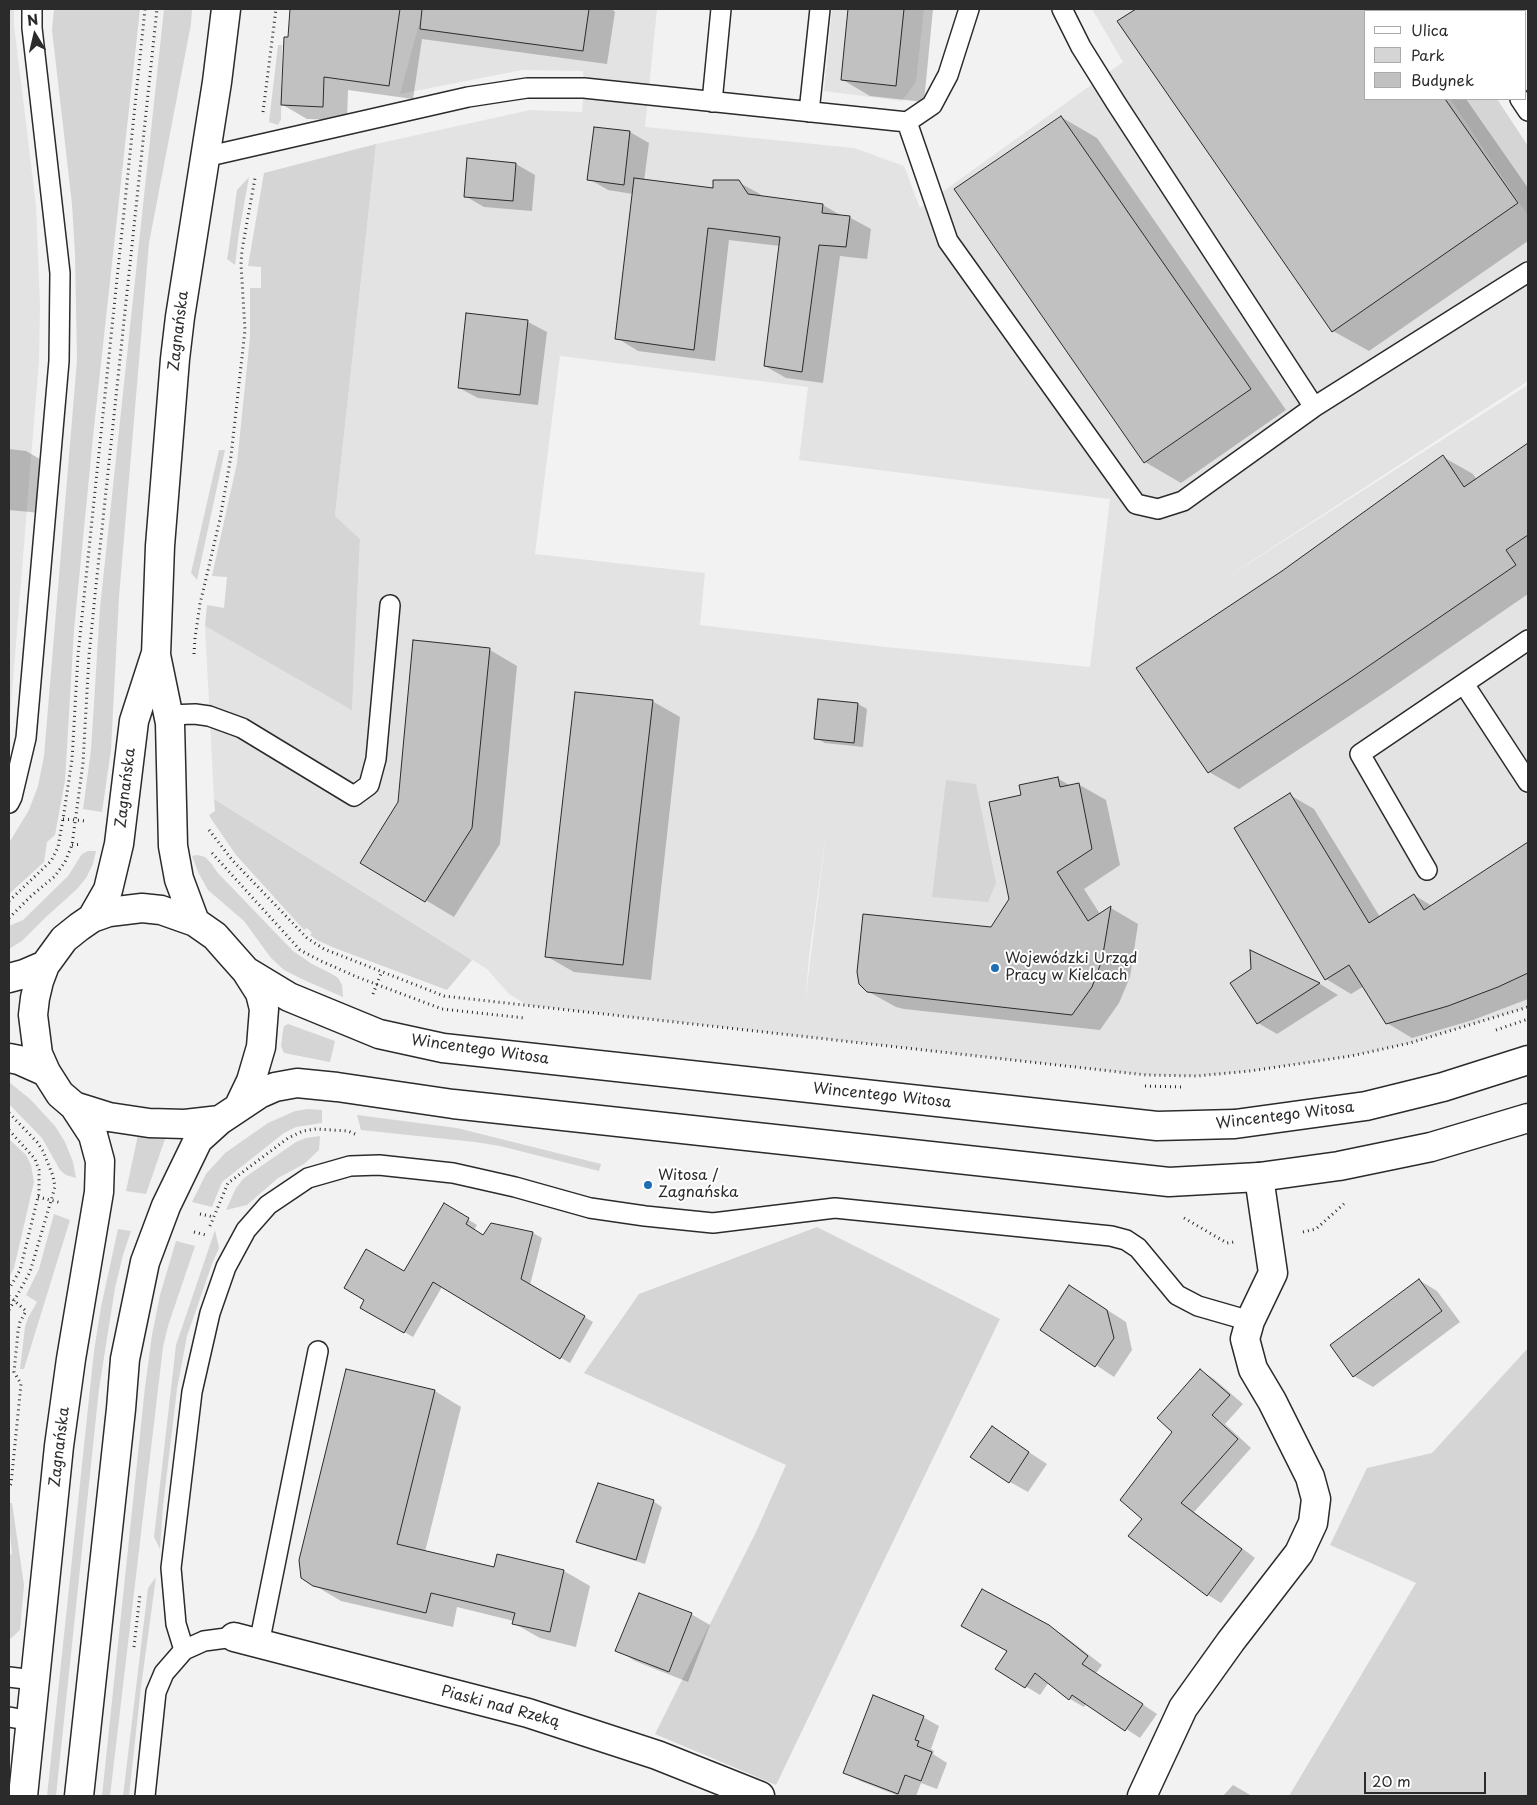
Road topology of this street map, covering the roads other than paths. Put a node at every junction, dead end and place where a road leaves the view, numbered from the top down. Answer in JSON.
{"nodes":[{"id":1,"x":32,"y":9,"type":"edge"},
{"id":2,"x":226,"y":9,"type":"edge"},
{"id":3,"x":721,"y":9,"type":"edge"},
{"id":4,"x":820,"y":9,"type":"edge"},
{"id":5,"x":969,"y":9,"type":"edge"},
{"id":6,"x":1062,"y":9,"type":"edge"},
{"id":7,"x":1521,"y":100,"type":"edge"},
{"id":8,"x":712,"y":102,"type":"junction"},
{"id":9,"x":1528,"y":111,"type":"edge"},
{"id":10,"x":809,"y":112,"type":"junction"},
{"id":11,"x":907,"y":122,"type":"junction"},
{"id":12,"x":205,"y":157,"type":"junction"},
{"id":13,"x":1528,"y":272,"type":"edge"},
{"id":14,"x":1314,"y":407,"type":"junction"},
{"id":15,"x":390,"y":605,"type":"dead end"},
{"id":16,"x":1528,"y":640,"type":"edge"},
{"id":17,"x":156,"y":655,"type":"junction"},
{"id":18,"x":1464,"y":684,"type":"junction"},
{"id":19,"x":168,"y":715,"type":"junction"},
{"id":20,"x":1528,"y":782,"type":"edge"},
{"id":21,"x":9,"y":803,"type":"edge"},
{"id":22,"x":1427,"y":870,"type":"dead end"},
{"id":23,"x":92,"y":918,"type":"junction"},
{"id":24,"x":195,"y":922,"type":"junction"},
{"id":25,"x":45,"y":965,"type":"junction"},
{"id":26,"x":246,"y":971,"type":"junction"},
{"id":27,"x":9,"y":978,"type":"edge"},
{"id":28,"x":9,"y":1058,"type":"edge"},
{"id":29,"x":1528,"y":1060,"type":"edge"},
{"id":30,"x":46,"y":1072,"type":"junction"},
{"id":31,"x":74,"y":1106,"type":"junction"},
{"id":32,"x":229,"y":1113,"type":"junction"},
{"id":33,"x":1528,"y":1118,"type":"edge"},
{"id":34,"x":1259,"y":1176,"type":"junction"},
{"id":35,"x":1250,"y":1321,"type":"junction"},
{"id":36,"x":318,"y":1351,"type":"dead end"},
{"id":37,"x":246,"y":1640,"type":"junction"},
{"id":38,"x":184,"y":1650,"type":"junction"},
{"id":39,"x":21,"y":1679,"type":"edge"},
{"id":40,"x":20,"y":1719,"type":"edge"},
{"id":41,"x":23,"y":1796,"type":"edge"},
{"id":42,"x":79,"y":1796,"type":"edge"},
{"id":43,"x":145,"y":1796,"type":"edge"},
{"id":44,"x":760,"y":1796,"type":"edge"},
{"id":45,"x":1142,"y":1796,"type":"edge"}],
"edges":[{"from":1,"to":21,"type":"lane"},
{"from":2,"to":12,"type":"main road","name":"Zagnańska"},
{"from":3,"to":8,"type":"lane"},
{"from":4,"to":10,"type":"lane"},
{"from":5,"to":11,"type":"lane"},
{"from":6,"to":14,"type":"lane"},
{"from":7,"to":9,"type":"lane"},
{"from":8,"to":10,"type":"lane"},
{"from":8,"to":12,"type":"lane"},
{"from":10,"to":11,"type":"lane"},
{"from":11,"to":14,"type":"lane"},
{"from":12,"to":17,"type":"main road","name":"Zagnańska"},
{"from":13,"to":14,"type":"lane"},
{"from":15,"to":19,"type":"lane"},
{"from":16,"to":18,"type":"lane"},
{"from":17,"to":19,"type":"main road","name":"Zagnańska"},
{"from":17,"to":23,"type":"main road","name":"Zagnańska"},
{"from":18,"to":20,"type":"lane"},
{"from":18,"to":22,"type":"lane"},
{"from":19,"to":24,"type":"main road","name":"Zagnańska"},
{"from":23,"to":24,"type":"main road"},
{"from":23,"to":25,"type":"main road"},
{"from":24,"to":26,"type":"main road"},
{"from":25,"to":27,"type":"main road"},
{"from":25,"to":30,"type":"main road","name":"Zagnańska"},
{"from":26,"to":29,"type":"main road","name":"Wincentego Witosa"},
{"from":26,"to":32,"type":"main road"},
{"from":28,"to":30,"type":"main road"},
{"from":30,"to":31,"type":"main road","name":"Zagnańska"},
{"from":31,"to":32,"type":"main road"},
{"from":31,"to":39,"type":"main road","name":"Zagnańska"},
{"from":32,"to":34,"type":"main road"},
{"from":32,"to":42,"type":"main road"},
{"from":33,"to":34,"type":"main road"},
{"from":34,"to":35,"type":"main road"},
{"from":35,"to":38,"type":"lane"},
{"from":35,"to":45,"type":"main road"},
{"from":36,"to":37,"type":"lane"},
{"from":37,"to":38,"type":"lane"},
{"from":37,"to":44,"type":"main road","name":"Piaski nad Rzeką"},
{"from":38,"to":43,"type":"lane"},
{"from":39,"to":40,"type":"main road","name":"Zagnańska"},
{"from":40,"to":41,"type":"main road","name":"Zagnańska"}]}
